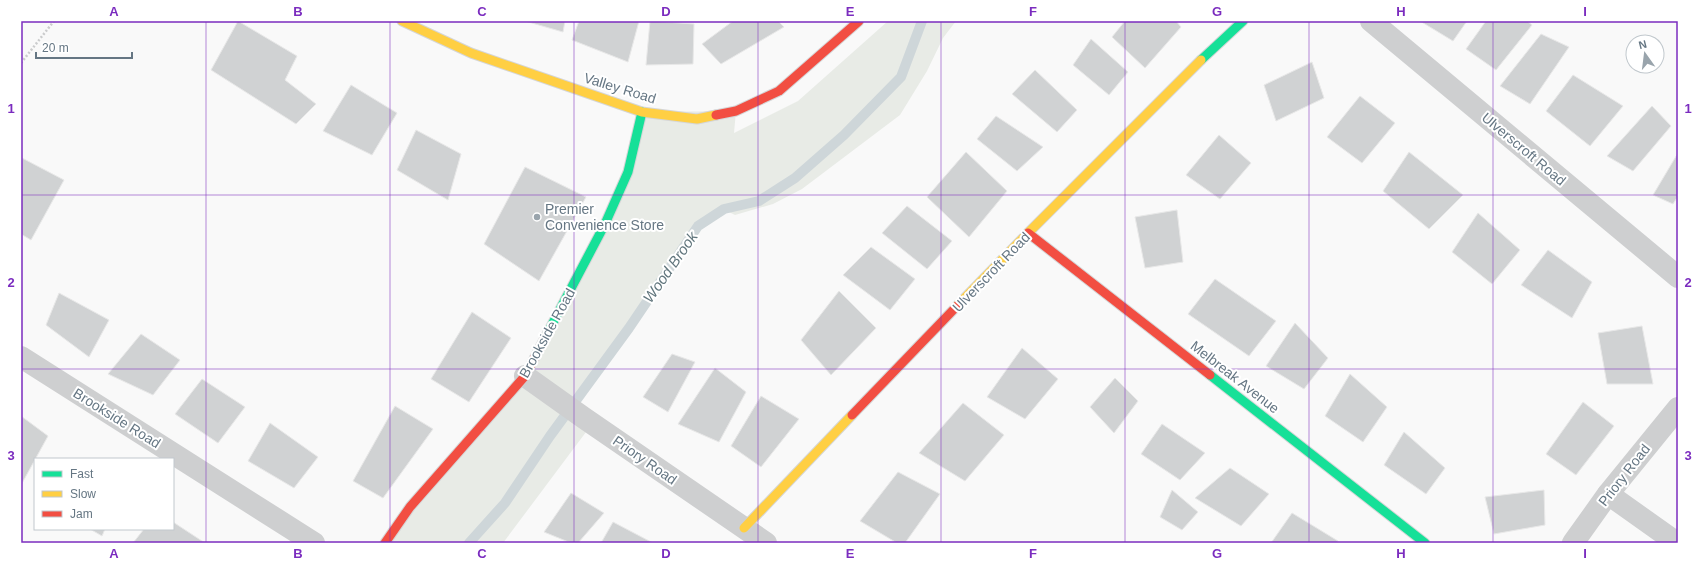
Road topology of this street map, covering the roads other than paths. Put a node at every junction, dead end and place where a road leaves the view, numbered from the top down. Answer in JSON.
{"nodes":[{"id":1,"x":402,"y":21,"type":"edge"},
{"id":2,"x":859,"y":21,"type":"edge"},
{"id":3,"x":1243,"y":21,"type":"edge"},
{"id":4,"x":1371,"y":21,"type":"edge"},
{"id":5,"x":642,"y":112,"type":"junction"},
{"id":6,"x":1028,"y":233,"type":"junction"},
{"id":7,"x":1678,"y":276,"type":"edge"},
{"id":8,"x":21,"y":357,"type":"edge"},
{"id":9,"x":525,"y":376,"type":"junction"},
{"id":10,"x":1678,"y":408,"type":"edge"},
{"id":11,"x":1608,"y":494,"type":"junction"},
{"id":12,"x":744,"y":528,"type":"junction"},
{"id":13,"x":314,"y":543,"type":"edge"},
{"id":14,"x":385,"y":543,"type":"edge"},
{"id":15,"x":766,"y":543,"type":"edge"},
{"id":16,"x":1425,"y":543,"type":"edge"},
{"id":17,"x":1573,"y":543,"type":"edge"},
{"id":18,"x":1677,"y":543,"type":"edge"}],
"edges":[{"from":1,"to":5,"type":"street","name":"Valley Road"},
{"from":2,"to":5,"type":"street","name":"Valley Road"},
{"from":3,"to":6,"type":"street","name":"Ulverscroft Road"},
{"from":4,"to":7,"type":"street","name":"Ulverscroft Road"},
{"from":5,"to":9,"type":"street","name":"Brookside Road"},
{"from":6,"to":12,"type":"street","name":"Ulverscroft Road"},
{"from":6,"to":16,"type":"street","name":"Melbreak Avenue"},
{"from":8,"to":13,"type":"street","name":"Brookside Road"},
{"from":9,"to":12,"type":"street","name":"Priory Road"},
{"from":9,"to":14,"type":"street","name":"Brookside Road"},
{"from":10,"to":11,"type":"street","name":"Priory Road"},
{"from":11,"to":17,"type":"street","name":"Priory Road"},
{"from":11,"to":18,"type":"street"},
{"from":12,"to":15,"type":"street","name":"Priory Road"}]}
